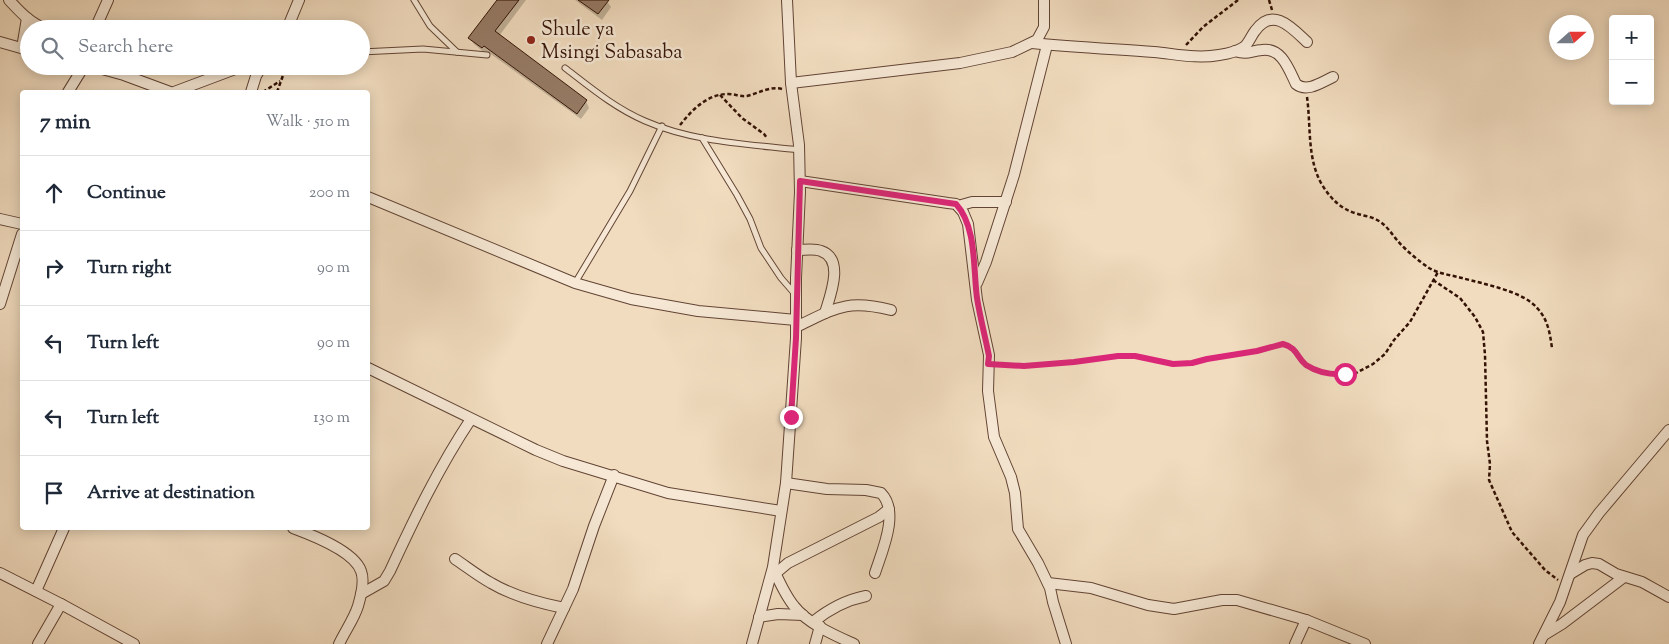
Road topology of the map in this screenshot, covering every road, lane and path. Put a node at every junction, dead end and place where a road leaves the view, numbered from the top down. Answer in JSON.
{"nodes":[{"id":1,"x":9,"y":0,"type":"edge"},
{"id":2,"x":108,"y":0,"type":"edge"},
{"id":3,"x":299,"y":0,"type":"edge"},
{"id":4,"x":414,"y":0,"type":"edge"},
{"id":5,"x":787,"y":0,"type":"edge"},
{"id":6,"x":1044,"y":0,"type":"edge"},
{"id":7,"x":1238,"y":0,"type":"edge"},
{"id":8,"x":27,"y":18,"type":"joint"},
{"id":9,"x":30,"y":20,"type":"edge"},
{"id":10,"x":99,"y":20,"type":"edge"},
{"id":11,"x":291,"y":20,"type":"edge"},
{"id":12,"x":0,"y":42,"type":"edge"},
{"id":13,"x":1307,"y":42,"type":"dead end"},
{"id":14,"x":1032,"y":43,"type":"junction"},
{"id":15,"x":1047,"y":45,"type":"junction"},
{"id":16,"x":20,"y":48,"type":"edge"},
{"id":17,"x":1235,"y":51,"type":"junction"},
{"id":18,"x":370,"y":52,"type":"edge"},
{"id":19,"x":458,"y":52,"type":"junction"},
{"id":20,"x":487,"y":55,"type":"dead end"},
{"id":21,"x":1178,"y":55,"type":"junction"},
{"id":22,"x":565,"y":68,"type":"dead end"},
{"id":23,"x":78,"y":75,"type":"edge"},
{"id":24,"x":127,"y":75,"type":"edge"},
{"id":25,"x":219,"y":75,"type":"edge"},
{"id":26,"x":258,"y":75,"type":"edge"},
{"id":27,"x":283,"y":75,"type":"edge"},
{"id":28,"x":1333,"y":77,"type":"dead end"},
{"id":29,"x":282,"y":80,"type":"junction"},
{"id":30,"x":792,"y":88,"type":"junction"},
{"id":31,"x":1306,"y":88,"type":"junction"},
{"id":32,"x":69,"y":90,"type":"edge"},
{"id":33,"x":165,"y":90,"type":"edge"},
{"id":34,"x":179,"y":90,"type":"edge"},
{"id":35,"x":252,"y":90,"type":"edge"},
{"id":36,"x":266,"y":90,"type":"edge"},
{"id":37,"x":278,"y":90,"type":"edge"},
{"id":38,"x":720,"y":95,"type":"junction"},
{"id":39,"x":662,"y":126,"type":"junction"},
{"id":40,"x":675,"y":131,"type":"junction"},
{"id":41,"x":702,"y":138,"type":"junction"},
{"id":42,"x":771,"y":147,"type":"junction"},
{"id":43,"x":799,"y":150,"type":"junction"},
{"id":44,"x":800,"y":181,"type":"junction"},
{"id":45,"x":370,"y":198,"type":"edge"},
{"id":46,"x":1006,"y":202,"type":"junction"},
{"id":47,"x":958,"y":206,"type":"junction"},
{"id":48,"x":0,"y":219,"type":"edge"},
{"id":49,"x":20,"y":224,"type":"edge"},
{"id":50,"x":20,"y":240,"type":"edge"},
{"id":51,"x":797,"y":250,"type":"junction"},
{"id":52,"x":1438,"y":272,"type":"junction"},
{"id":53,"x":1433,"y":280,"type":"junction"},
{"id":54,"x":575,"y":283,"type":"junction"},
{"id":55,"x":976,"y":285,"type":"junction"},
{"id":56,"x":796,"y":295,"type":"junction"},
{"id":57,"x":0,"y":304,"type":"edge"},
{"id":58,"x":891,"y":310,"type":"dead end"},
{"id":59,"x":825,"y":313,"type":"junction"},
{"id":60,"x":796,"y":323,"type":"junction"},
{"id":61,"x":1552,"y":348,"type":"dead end"},
{"id":62,"x":988,"y":364,"type":"junction"},
{"id":63,"x":370,"y":369,"type":"edge"},
{"id":64,"x":470,"y":419,"type":"junction"},
{"id":65,"x":1669,"y":430,"type":"edge"},
{"id":66,"x":614,"y":476,"type":"junction"},
{"id":67,"x":786,"y":483,"type":"junction"},
{"id":68,"x":889,"y":509,"type":"junction"},
{"id":69,"x":781,"y":511,"type":"junction"},
{"id":70,"x":63,"y":530,"type":"edge"},
{"id":71,"x":297,"y":530,"type":"edge"},
{"id":72,"x":455,"y":559,"type":"dead end"},
{"id":73,"x":774,"y":570,"type":"junction"},
{"id":74,"x":0,"y":573,"type":"edge"},
{"id":75,"x":875,"y":573,"type":"dead end"},
{"id":76,"x":1570,"y":574,"type":"junction"},
{"id":77,"x":1624,"y":577,"type":"junction"},
{"id":78,"x":1048,"y":583,"type":"junction"},
{"id":79,"x":1566,"y":587,"type":"junction"},
{"id":80,"x":36,"y":591,"type":"junction"},
{"id":81,"x":361,"y":594,"type":"junction"},
{"id":82,"x":866,"y":596,"type":"dead end"},
{"id":83,"x":1669,"y":596,"type":"edge"},
{"id":84,"x":61,"y":604,"type":"junction"},
{"id":85,"x":564,"y":608,"type":"junction"},
{"id":86,"x":759,"y":617,"type":"junction"},
{"id":87,"x":1306,"y":620,"type":"junction"},
{"id":88,"x":812,"y":621,"type":"junction"},
{"id":89,"x":1542,"y":640,"type":"edge"},
{"id":90,"x":38,"y":644,"type":"edge"},
{"id":91,"x":134,"y":644,"type":"edge"},
{"id":92,"x":339,"y":644,"type":"edge"},
{"id":93,"x":547,"y":644,"type":"edge"},
{"id":94,"x":752,"y":644,"type":"edge"},
{"id":95,"x":815,"y":644,"type":"edge"},
{"id":96,"x":854,"y":644,"type":"edge"},
{"id":97,"x":1066,"y":644,"type":"edge"},
{"id":98,"x":1295,"y":644,"type":"edge"},
{"id":99,"x":1365,"y":644,"type":"edge"}],
"edges":[{"from":1,"to":8,"type":"street"},
{"from":2,"to":10,"type":"street"},
{"from":3,"to":11,"type":"street"},
{"from":4,"to":19,"type":"lane"},
{"from":5,"to":30,"type":"street"},
{"from":6,"to":14,"type":"street"},
{"from":7,"to":21,"type":"path"},
{"from":8,"to":9,"type":"street"},
{"from":12,"to":16,"type":"street"},
{"from":13,"to":17,"type":"street"},
{"from":14,"to":15,"type":"street"},
{"from":14,"to":30,"type":"street"},
{"from":15,"to":21,"type":"street"},
{"from":15,"to":46,"type":"street"},
{"from":17,"to":21,"type":"street"},
{"from":17,"to":31,"type":"street"},
{"from":18,"to":19,"type":"lane"},
{"from":19,"to":20,"type":"lane"},
{"from":22,"to":39,"type":"lane"},
{"from":23,"to":32,"type":"street"},
{"from":24,"to":33,"type":"street"},
{"from":25,"to":34,"type":"street"},
{"from":26,"to":35,"type":"street"},
{"from":27,"to":29,"type":"path"},
{"from":28,"to":31,"type":"street"},
{"from":29,"to":36,"type":"path"},
{"from":29,"to":37,"type":"path"},
{"from":30,"to":38,"type":"path"},
{"from":30,"to":43,"type":"street"},
{"from":31,"to":52,"type":"path"},
{"from":38,"to":40,"type":"path"},
{"from":38,"to":42,"type":"path"},
{"from":39,"to":40,"type":"lane"},
{"from":39,"to":54,"type":"lane"},
{"from":40,"to":41,"type":"lane"},
{"from":41,"to":42,"type":"lane"},
{"from":41,"to":56,"type":"lane"},
{"from":42,"to":43,"type":"lane"},
{"from":43,"to":44,"type":"street"},
{"from":44,"to":47,"type":"street"},
{"from":44,"to":51,"type":"street"},
{"from":45,"to":54,"type":"street"},
{"from":46,"to":47,"type":"street"},
{"from":46,"to":55,"type":"street"},
{"from":47,"to":55,"type":"street"},
{"from":48,"to":49,"type":"street"},
{"from":50,"to":57,"type":"street"},
{"from":51,"to":56,"type":"street"},
{"from":51,"to":59,"type":"street"},
{"from":52,"to":53,"type":"path"},
{"from":52,"to":61,"type":"path"},
{"from":53,"to":62,"type":"path"},
{"from":53,"to":79,"type":"path"},
{"from":54,"to":60,"type":"street"},
{"from":55,"to":62,"type":"street"},
{"from":56,"to":60,"type":"street"},
{"from":58,"to":59,"type":"street"},
{"from":59,"to":60,"type":"street"},
{"from":60,"to":67,"type":"street"},
{"from":62,"to":78,"type":"street"},
{"from":63,"to":64,"type":"street"},
{"from":64,"to":66,"type":"street"},
{"from":64,"to":81,"type":"street"},
{"from":65,"to":76,"type":"street"},
{"from":66,"to":69,"type":"street"},
{"from":66,"to":85,"type":"street"},
{"from":67,"to":68,"type":"street"},
{"from":67,"to":69,"type":"street"},
{"from":68,"to":73,"type":"street"},
{"from":68,"to":75,"type":"street"},
{"from":69,"to":73,"type":"street"},
{"from":70,"to":80,"type":"street"},
{"from":71,"to":81,"type":"street"},
{"from":72,"to":85,"type":"street"},
{"from":73,"to":86,"type":"street"},
{"from":73,"to":88,"type":"street"},
{"from":74,"to":80,"type":"street"},
{"from":76,"to":77,"type":"street"},
{"from":76,"to":79,"type":"street"},
{"from":77,"to":83,"type":"street"},
{"from":77,"to":89,"type":"street"},
{"from":78,"to":87,"type":"street"},
{"from":78,"to":97,"type":"street"},
{"from":79,"to":89,"type":"street"},
{"from":80,"to":84,"type":"street"},
{"from":81,"to":92,"type":"street"},
{"from":82,"to":88,"type":"street"},
{"from":84,"to":90,"type":"street"},
{"from":84,"to":91,"type":"street"},
{"from":85,"to":93,"type":"street"},
{"from":86,"to":88,"type":"street"},
{"from":86,"to":94,"type":"street"},
{"from":87,"to":98,"type":"street"},
{"from":87,"to":99,"type":"street"},
{"from":88,"to":95,"type":"street"},
{"from":88,"to":96,"type":"street"}]}
